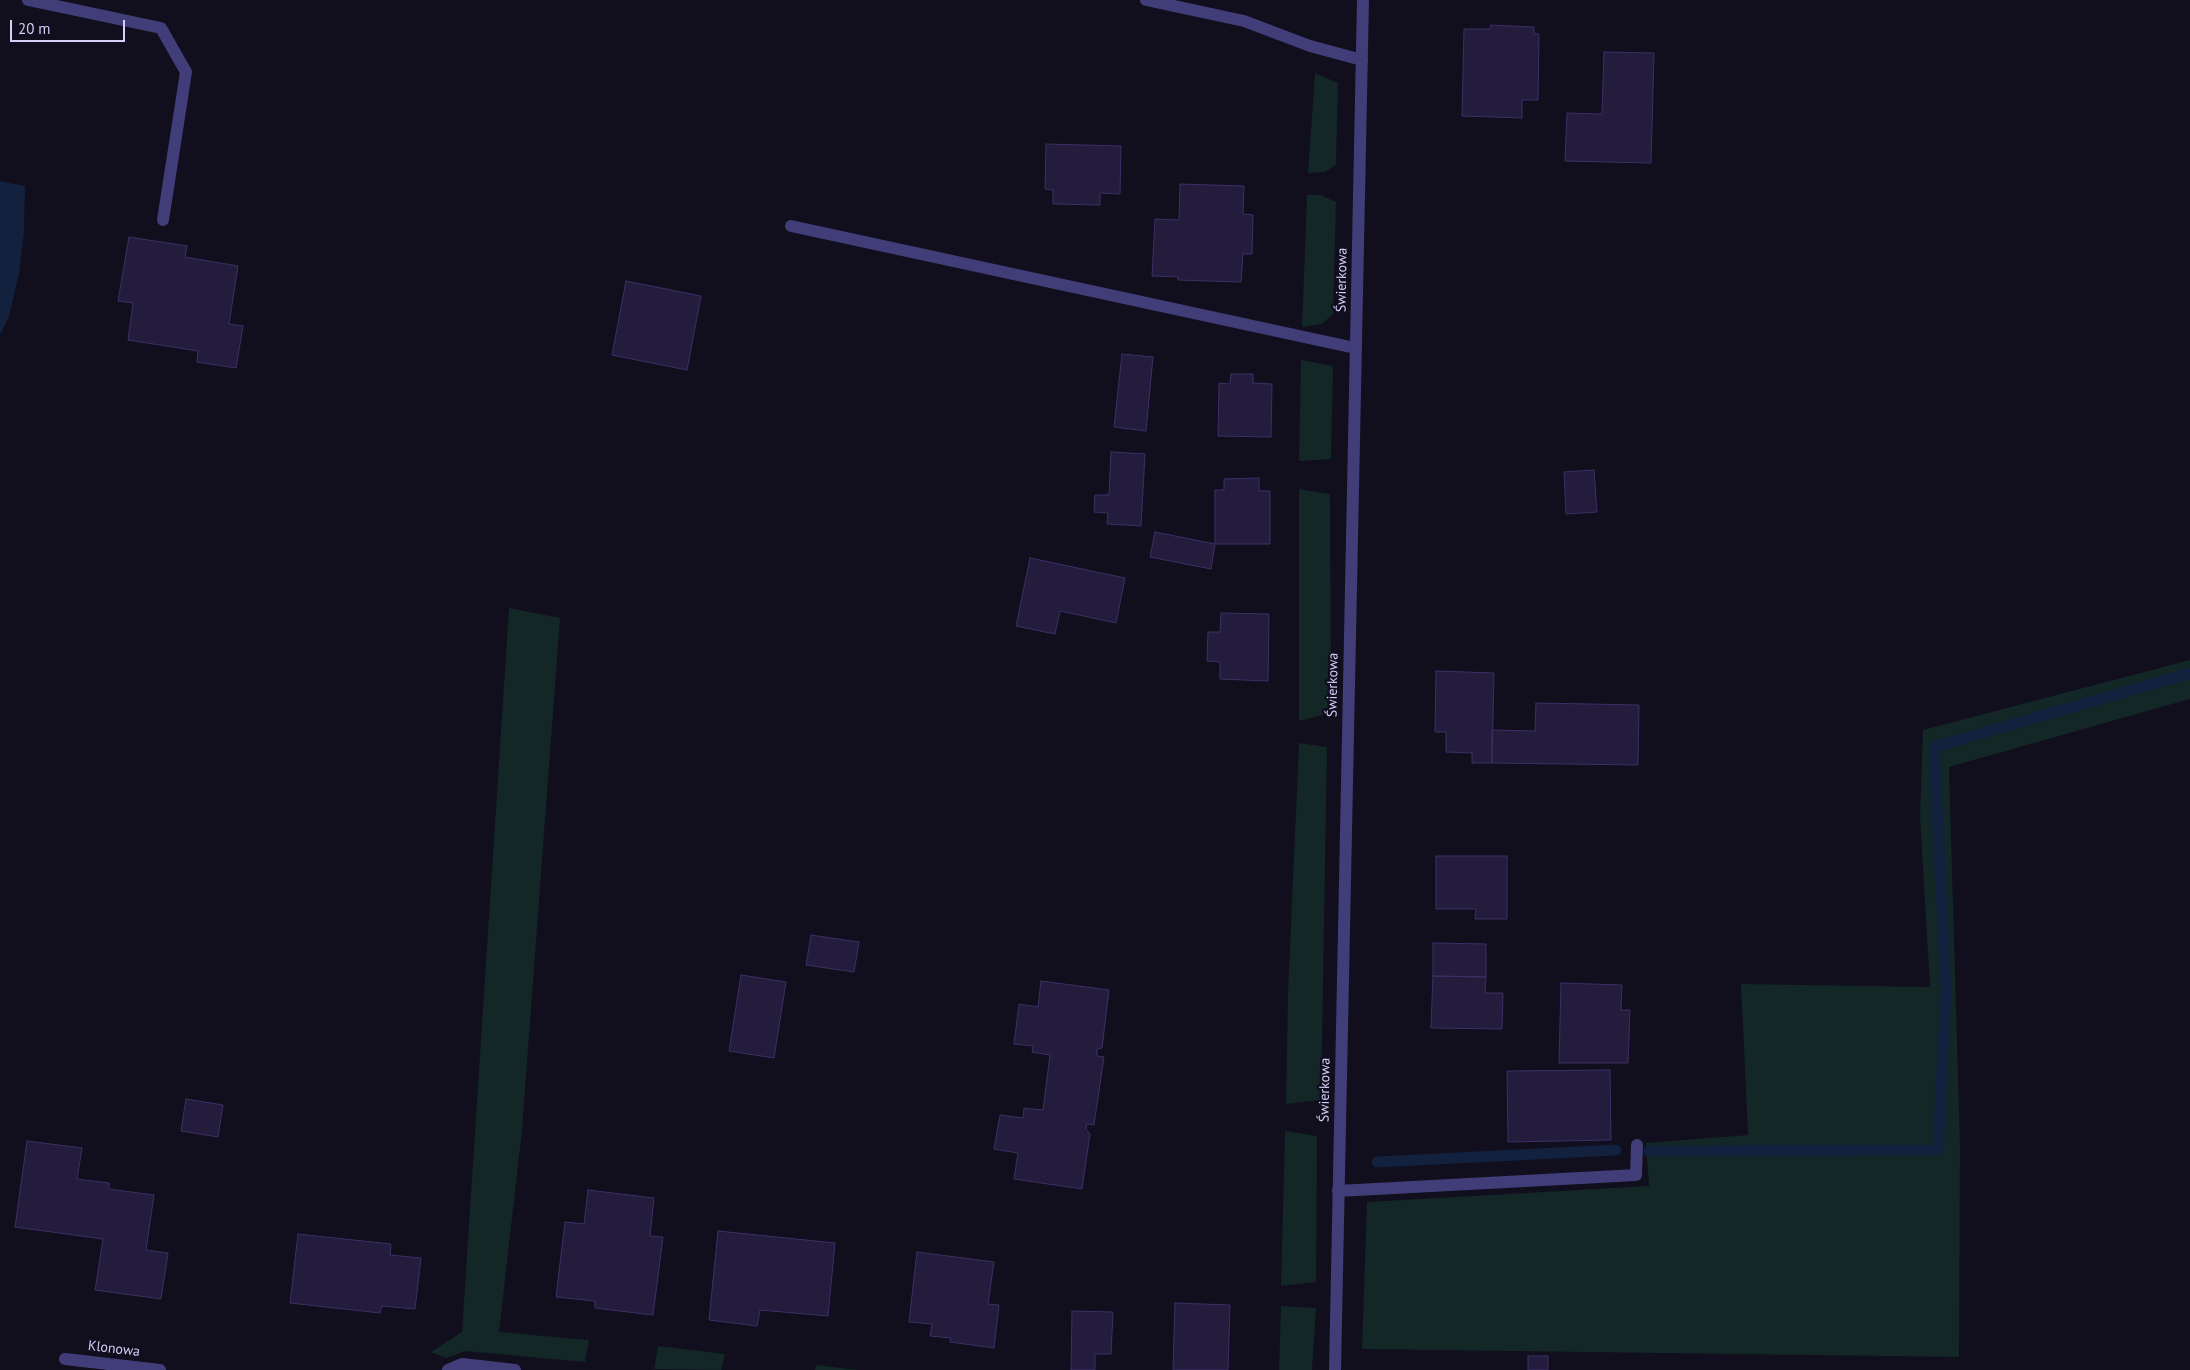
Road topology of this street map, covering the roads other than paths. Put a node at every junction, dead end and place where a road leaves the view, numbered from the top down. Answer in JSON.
{"nodes":[{"id":1,"x":28,"y":0,"type":"edge"},
{"id":2,"x":1146,"y":0,"type":"edge"},
{"id":3,"x":1363,"y":0,"type":"edge"},
{"id":4,"x":1362,"y":60,"type":"junction"},
{"id":5,"x":163,"y":220,"type":"dead end"},
{"id":6,"x":791,"y":226,"type":"dead end"},
{"id":7,"x":1355,"y":348,"type":"junction"},
{"id":8,"x":1637,"y":1146,"type":"dead end"},
{"id":9,"x":1338,"y":1191,"type":"junction"},
{"id":10,"x":65,"y":1359,"type":"dead end"},
{"id":11,"x":160,"y":1370,"type":"edge"},
{"id":12,"x":448,"y":1370,"type":"edge"},
{"id":13,"x":515,"y":1370,"type":"edge"},
{"id":14,"x":1336,"y":1370,"type":"edge"}],
"edges":[{"from":1,"to":5,"type":"street"},
{"from":2,"to":4,"type":"street"},
{"from":3,"to":4,"type":"street","name":"Świerkowa"},
{"from":4,"to":7,"type":"street","name":"Świerkowa"},
{"from":6,"to":7,"type":"street"},
{"from":7,"to":9,"type":"street","name":"Świerkowa"},
{"from":8,"to":9,"type":"street"},
{"from":9,"to":14,"type":"street","name":"Świerkowa"},
{"from":10,"to":11,"type":"street","name":"Klonowa"},
{"from":12,"to":13,"type":"street"}]}
